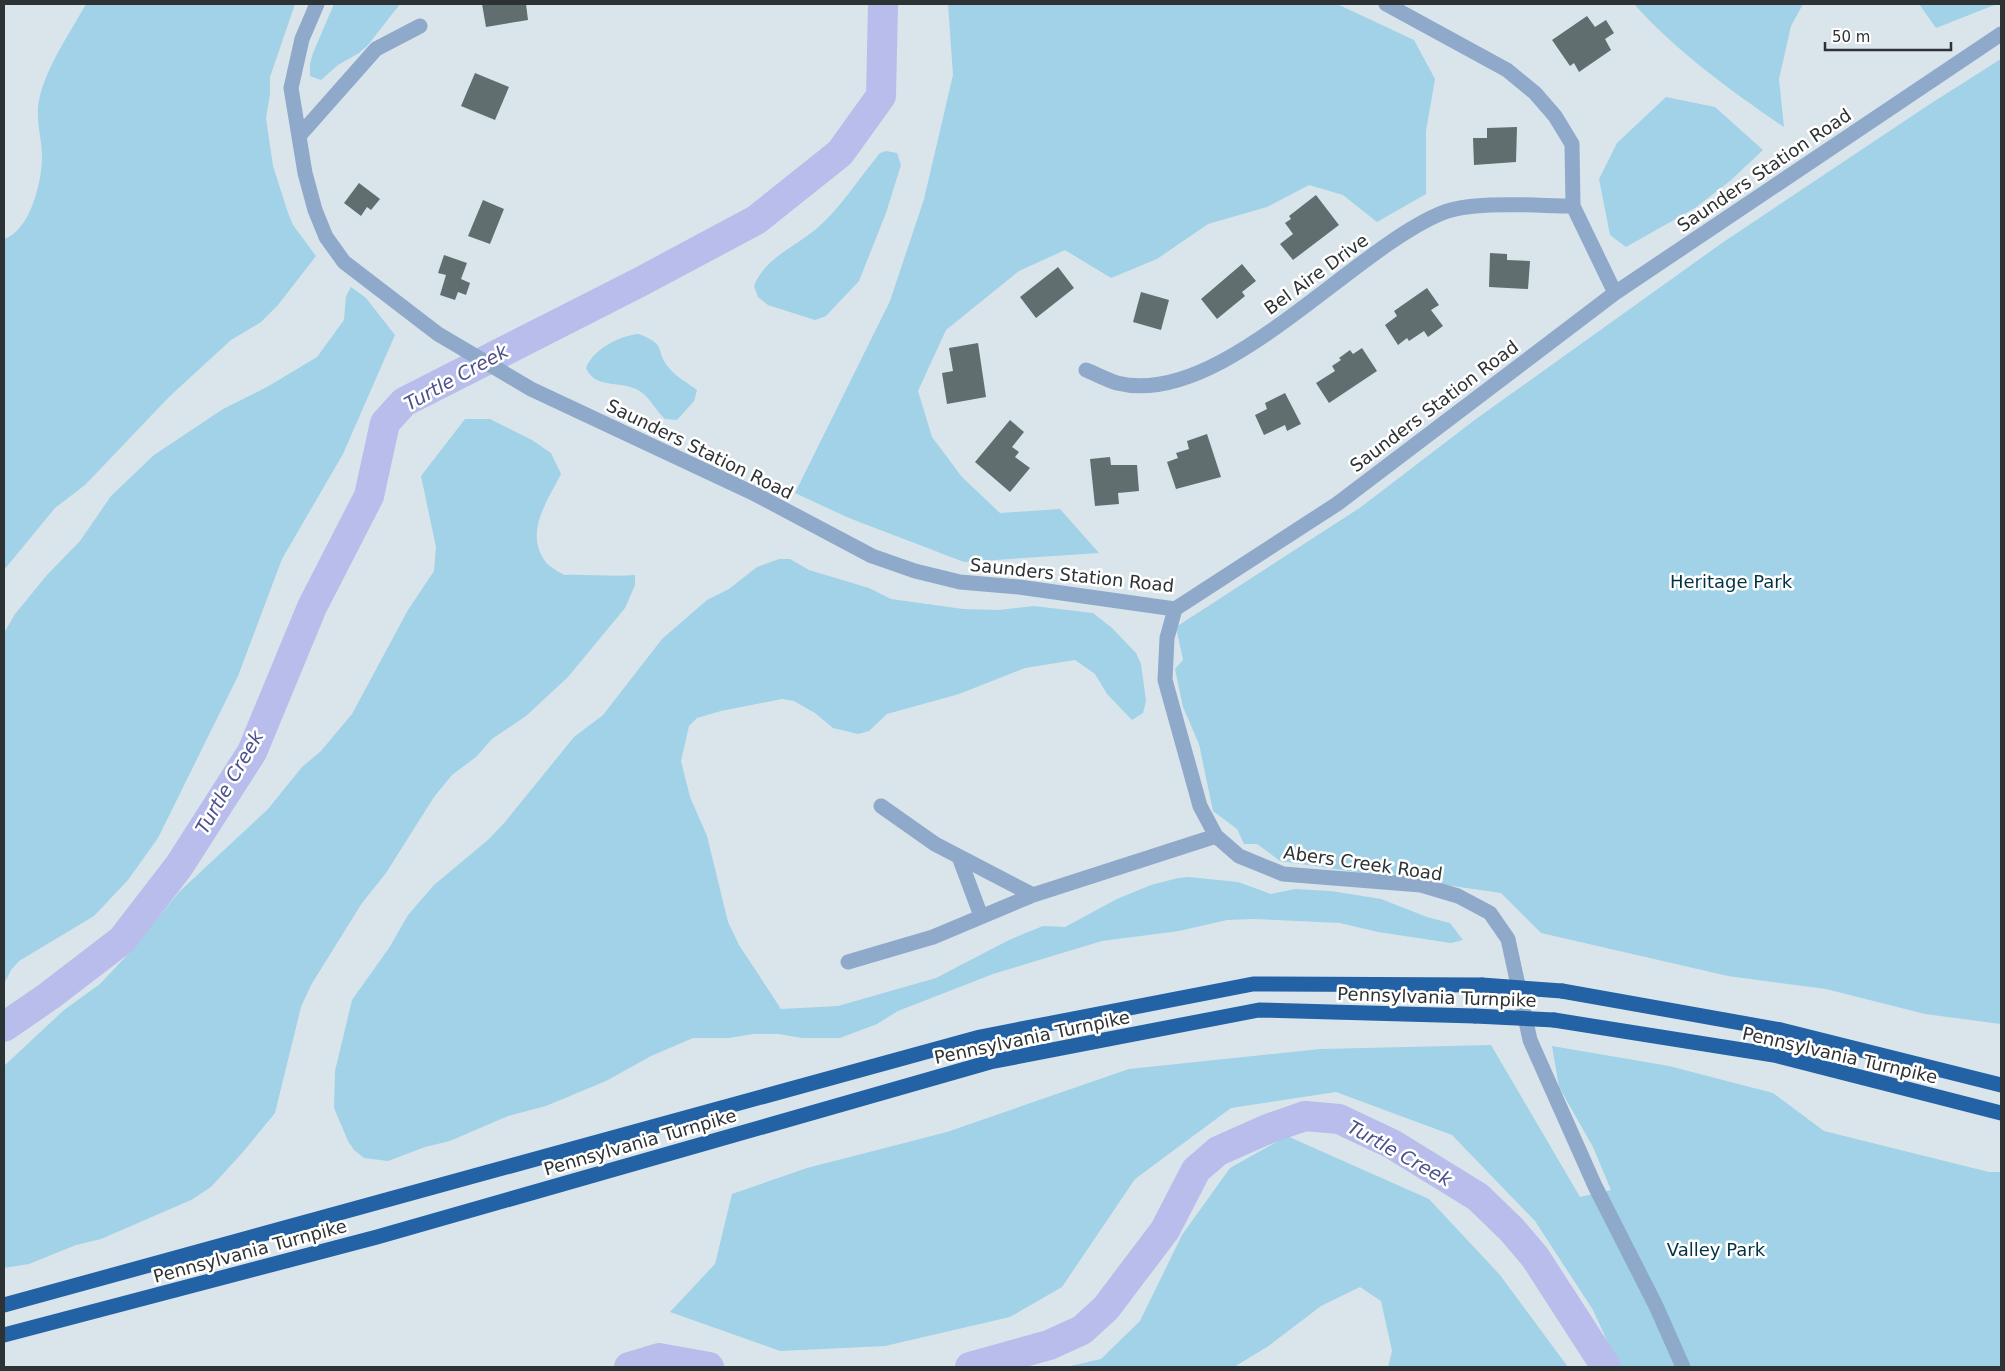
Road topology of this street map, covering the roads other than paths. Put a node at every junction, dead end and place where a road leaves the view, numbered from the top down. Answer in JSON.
{"nodes":[{"id":1,"x":317,"y":4,"type":"edge"},
{"id":2,"x":1386,"y":4,"type":"edge"},
{"id":3,"x":420,"y":26,"type":"dead end"},
{"id":4,"x":2001,"y":34,"type":"edge"},
{"id":5,"x":298,"y":136,"type":"junction"},
{"id":6,"x":1573,"y":206,"type":"junction"},
{"id":7,"x":1615,"y":293,"type":"junction"},
{"id":8,"x":1086,"y":370,"type":"dead end"},
{"id":9,"x":1175,"y":609,"type":"junction"},
{"id":10,"x":881,"y":806,"type":"dead end"},
{"id":11,"x":1216,"y":836,"type":"junction"},
{"id":12,"x":959,"y":857,"type":"junction"},
{"id":13,"x":1033,"y":895,"type":"junction"},
{"id":14,"x":981,"y":916,"type":"junction"},
{"id":15,"x":848,"y":962,"type":"dead end"},
{"id":16,"x":2001,"y":1085,"type":"edge"},
{"id":17,"x":2001,"y":1113,"type":"edge"},
{"id":18,"x":4,"y":1306,"type":"edge"},
{"id":19,"x":4,"y":1335,"type":"edge"},
{"id":20,"x":1683,"y":1367,"type":"edge"}],
"edges":[{"from":1,"to":5,"type":"street","name":"Saunders Station Road"},
{"from":2,"to":6,"type":"street"},
{"from":3,"to":5,"type":"street"},
{"from":4,"to":7,"type":"street","name":"Saunders Station Road"},
{"from":5,"to":9,"type":"street","name":"Saunders Station Road"},
{"from":6,"to":7,"type":"street"},
{"from":6,"to":8,"type":"street","name":"Bel Aire Drive"},
{"from":7,"to":9,"type":"street","name":"Saunders Station Road"},
{"from":9,"to":11,"type":"street","name":"Abers Creek Road"},
{"from":10,"to":12,"type":"street"},
{"from":11,"to":13,"type":"street"},
{"from":11,"to":20,"type":"street","name":"Abers Creek Road"},
{"from":12,"to":13,"type":"street"},
{"from":12,"to":14,"type":"street"},
{"from":13,"to":14,"type":"street"},
{"from":14,"to":15,"type":"street"},
{"from":16,"to":18,"type":"highway","name":"Pennsylvania Turnpike","bridge":true},
{"from":17,"to":19,"type":"highway","name":"Pennsylvania Turnpike","bridge":true}]}
